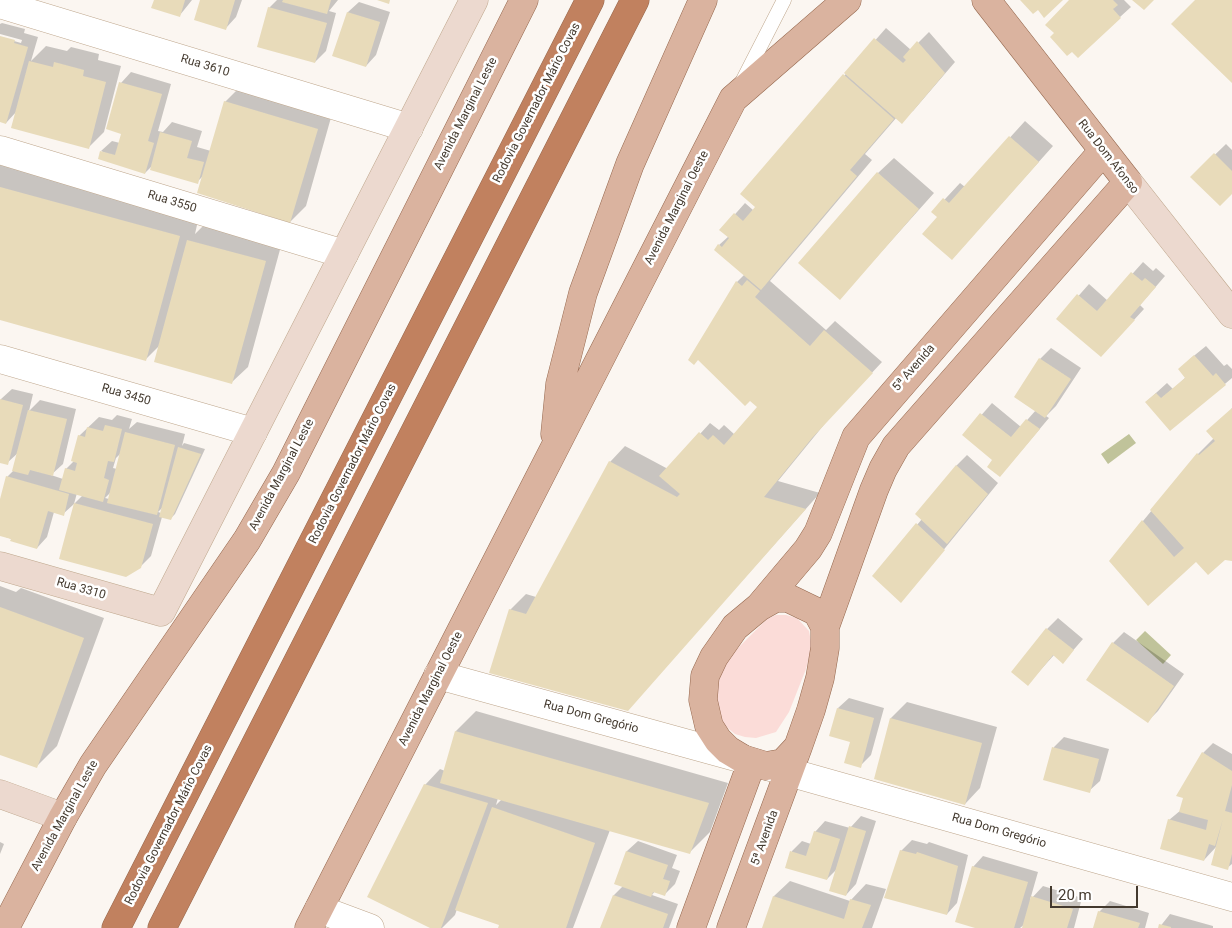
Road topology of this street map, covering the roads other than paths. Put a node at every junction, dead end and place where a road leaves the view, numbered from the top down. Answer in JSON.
{"nodes":[{"id":1,"x":474,"y":0,"type":"edge"},
{"id":2,"x":524,"y":0,"type":"edge"},
{"id":3,"x":590,"y":0,"type":"edge"},
{"id":4,"x":635,"y":0,"type":"edge"},
{"id":5,"x":703,"y":0,"type":"edge"},
{"id":6,"x":784,"y":0,"type":"edge"},
{"id":7,"x":847,"y":0,"type":"edge"},
{"id":8,"x":986,"y":0,"type":"edge"},
{"id":9,"x":0,"y":4,"type":"edge"},
{"id":10,"x":733,"y":98,"type":"junction"},
{"id":11,"x":409,"y":128,"type":"junction"},
{"id":12,"x":0,"y":150,"type":"edge"},
{"id":13,"x":1103,"y":151,"type":"junction"},
{"id":14,"x":1128,"y":182,"type":"junction"},
{"id":15,"x":344,"y":254,"type":"junction"},
{"id":16,"x":1231,"y":311,"type":"edge"},
{"id":17,"x":0,"y":359,"type":"edge"},
{"id":18,"x":253,"y":432,"type":"junction"},
{"id":19,"x":553,"y":451,"type":"junction"},
{"id":20,"x":0,"y":566,"type":"edge"},
{"id":21,"x":759,"y":607,"type":"junction"},
{"id":22,"x":825,"y":627,"type":"junction"},
{"id":23,"x":438,"y":675,"type":"junction"},
{"id":24,"x":763,"y":765,"type":"junction"},
{"id":25,"x":0,"y":794,"type":"edge"},
{"id":26,"x":63,"y":817,"type":"junction"},
{"id":27,"x":1232,"y":897,"type":"edge"},
{"id":28,"x":314,"y":918,"type":"edge"},
{"id":29,"x":5,"y":928,"type":"edge"},
{"id":30,"x":116,"y":928,"type":"edge"},
{"id":31,"x":162,"y":928,"type":"edge"},
{"id":32,"x":370,"y":928,"type":"edge"},
{"id":33,"x":691,"y":928,"type":"edge"},
{"id":34,"x":731,"y":928,"type":"edge"}],
"edges":[{"from":1,"to":11,"type":"main road"},
{"from":2,"to":26,"type":"main road","name":"Avenida Marginal Leste"},
{"from":3,"to":30,"type":"highway","name":"Rodovia Governador Mário Covas"},
{"from":4,"to":31,"type":"highway"},
{"from":5,"to":19,"type":"main road","name":"Avenida Marginal Oeste"},
{"from":6,"to":10,"type":"lane"},
{"from":7,"to":10,"type":"main road","name":"Avenida Marginal Oeste"},
{"from":8,"to":13,"type":"main road","name":"Rua Dom Afonso"},
{"from":9,"to":11,"type":"street","name":"Rua 3610"},
{"from":10,"to":19,"type":"main road","name":"Avenida Marginal Oeste"},
{"from":11,"to":15,"type":"main road"},
{"from":12,"to":15,"type":"street","name":"Rua 3550"},
{"from":13,"to":14,"type":"main road","name":"Rua Dom Afonso"},
{"from":13,"to":21,"type":"main road","name":"5ª Avenida"},
{"from":14,"to":16,"type":"main road","name":"Rua Dom Afonso"},
{"from":14,"to":22,"type":"main road"},
{"from":15,"to":18,"type":"main road"},
{"from":17,"to":18,"type":"street","name":"Rua 3450"},
{"from":18,"to":20,"type":"main road","name":"Rua 3310"},
{"from":19,"to":23,"type":"main road","name":"Avenida Marginal Oeste"},
{"from":21,"to":22,"type":"main road"},
{"from":21,"to":24,"type":"main road"},
{"from":22,"to":24,"type":"main road","name":"5ª Avenida"},
{"from":23,"to":24,"type":"street","name":"Rua Dom Gregório"},
{"from":23,"to":28,"type":"main road","name":"Avenida Marginal Oeste"},
{"from":24,"to":27,"type":"street","name":"Rua Dom Gregório"},
{"from":24,"to":33,"type":"main road","name":"5ª Avenida"},
{"from":24,"to":34,"type":"main road","name":"5ª Avenida"},
{"from":25,"to":26,"type":"main road"},
{"from":26,"to":29,"type":"main road","name":"Avenida Marginal Leste"},
{"from":28,"to":32,"type":"street"}]}
